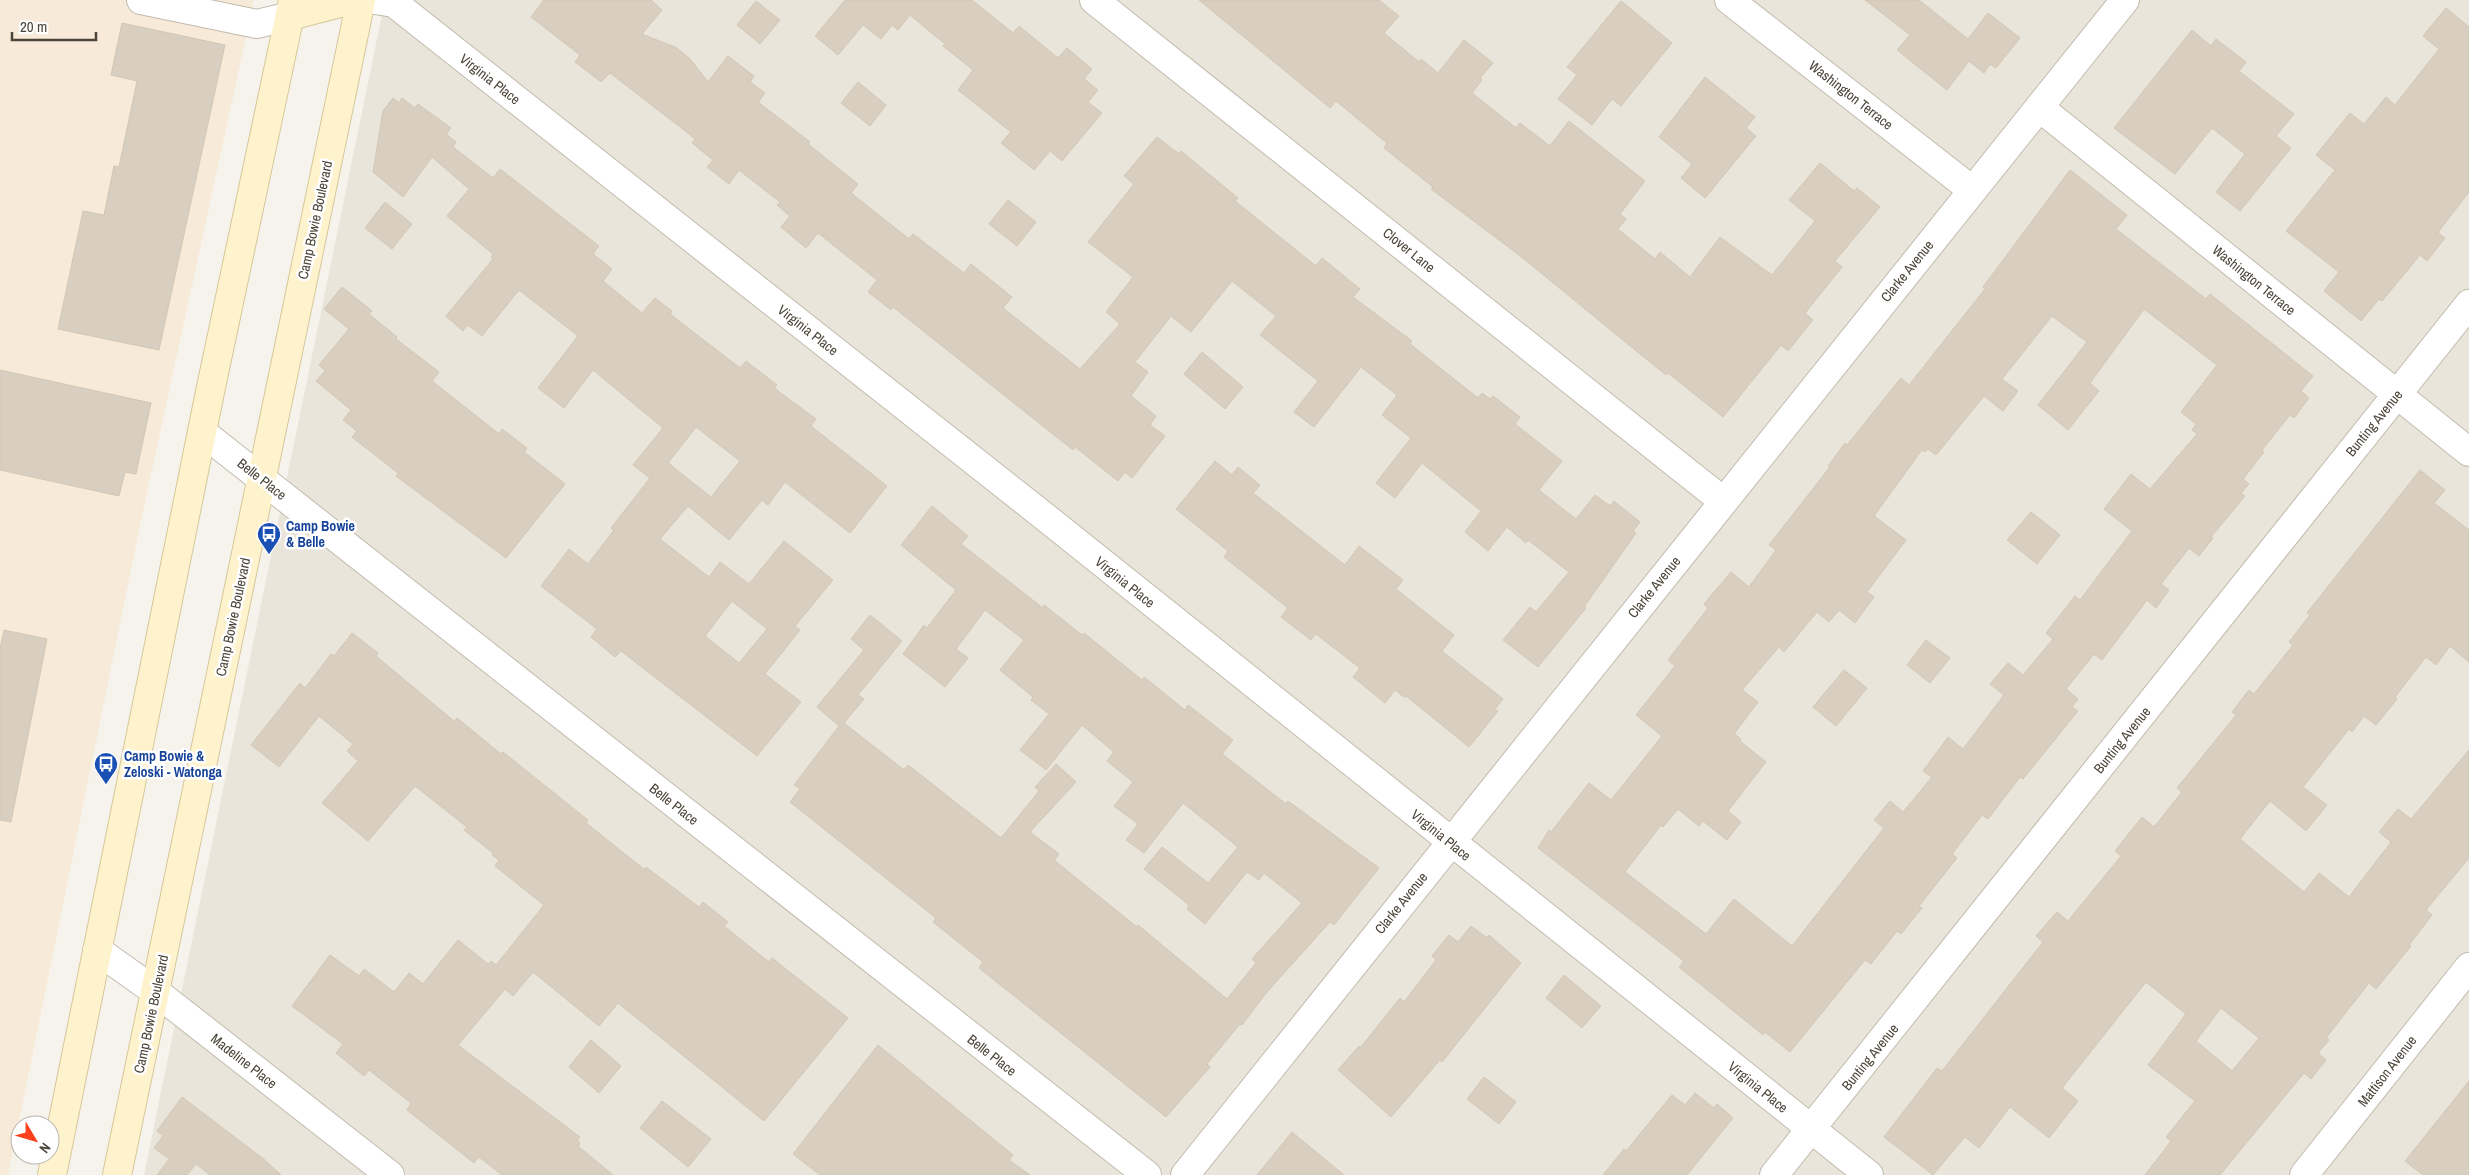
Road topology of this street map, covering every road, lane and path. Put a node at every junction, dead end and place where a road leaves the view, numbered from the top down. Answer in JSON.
{"nodes":[{"id":1,"x":141,"y":0,"type":"edge"},
{"id":2,"x":352,"y":0,"type":"edge"},
{"id":3,"x":361,"y":0,"type":"edge"},
{"id":4,"x":376,"y":0,"type":"edge"},
{"id":5,"x":1094,"y":0,"type":"edge"},
{"id":6,"x":1729,"y":0,"type":"edge"},
{"id":7,"x":2125,"y":0,"type":"edge"},
{"id":8,"x":291,"y":8,"type":"edge"},
{"id":9,"x":2040,"y":108,"type":"junction"},
{"id":10,"x":1972,"y":190,"type":"junction"},
{"id":11,"x":2469,"y":304,"type":"edge"},
{"id":12,"x":2398,"y":394,"type":"junction"},
{"id":13,"x":202,"y":432,"type":"junction"},
{"id":14,"x":2469,"y":452,"type":"edge"},
{"id":15,"x":261,"y":479,"type":"junction"},
{"id":16,"x":1723,"y":501,"type":"junction"},
{"id":17,"x":1450,"y":842,"type":"junction"},
{"id":18,"x":97,"y":950,"type":"junction"},
{"id":19,"x":2469,"y":967,"type":"edge"},
{"id":20,"x":156,"y":992,"type":"junction"},
{"id":21,"x":1812,"y":1129,"type":"junction"},
{"id":22,"x":52,"y":1175,"type":"edge"},
{"id":23,"x":117,"y":1175,"type":"edge"},
{"id":24,"x":390,"y":1175,"type":"edge"},
{"id":25,"x":1147,"y":1175,"type":"edge"},
{"id":26,"x":1185,"y":1175,"type":"edge"},
{"id":27,"x":1774,"y":1175,"type":"edge"},
{"id":28,"x":1869,"y":1175,"type":"edge"},
{"id":29,"x":2304,"y":1175,"type":"edge"}],
"edges":[{"from":1,"to":8,"type":"street"},
{"from":2,"to":8,"type":"main road"},
{"from":3,"to":15,"type":"main road","name":"Camp Bowie Boulevard"},
{"from":4,"to":17,"type":"street","name":"Virginia Place"},
{"from":5,"to":16,"type":"street","name":"Clover Lane"},
{"from":6,"to":10,"type":"street","name":"Washington Terrace"},
{"from":7,"to":9,"type":"street","name":"Clarke Avenue"},
{"from":8,"to":13,"type":"main road"},
{"from":9,"to":10,"type":"street","name":"Clarke Avenue"},
{"from":9,"to":12,"type":"street","name":"Washington Terrace"},
{"from":10,"to":16,"type":"street","name":"Clarke Avenue"},
{"from":11,"to":12,"type":"street","name":"Bunting Avenue"},
{"from":12,"to":14,"type":"street","name":"Washington Terrace"},
{"from":12,"to":21,"type":"street","name":"Bunting Avenue"},
{"from":13,"to":15,"type":"street","name":"Belle Place"},
{"from":13,"to":18,"type":"main road"},
{"from":15,"to":20,"type":"main road","name":"Camp Bowie Boulevard"},
{"from":15,"to":25,"type":"street","name":"Belle Place"},
{"from":16,"to":17,"type":"street","name":"Clarke Avenue"},
{"from":17,"to":21,"type":"street","name":"Virginia Place"},
{"from":17,"to":26,"type":"street","name":"Clarke Avenue"},
{"from":18,"to":20,"type":"street","name":"Madeline Place"},
{"from":18,"to":22,"type":"main road"},
{"from":19,"to":29,"type":"street","name":"Mattison Avenue"},
{"from":20,"to":23,"type":"main road","name":"Camp Bowie Boulevard"},
{"from":20,"to":24,"type":"street","name":"Madeline Place"},
{"from":21,"to":27,"type":"street","name":"Bunting Avenue"},
{"from":21,"to":28,"type":"street","name":"Virginia Place"}]}
